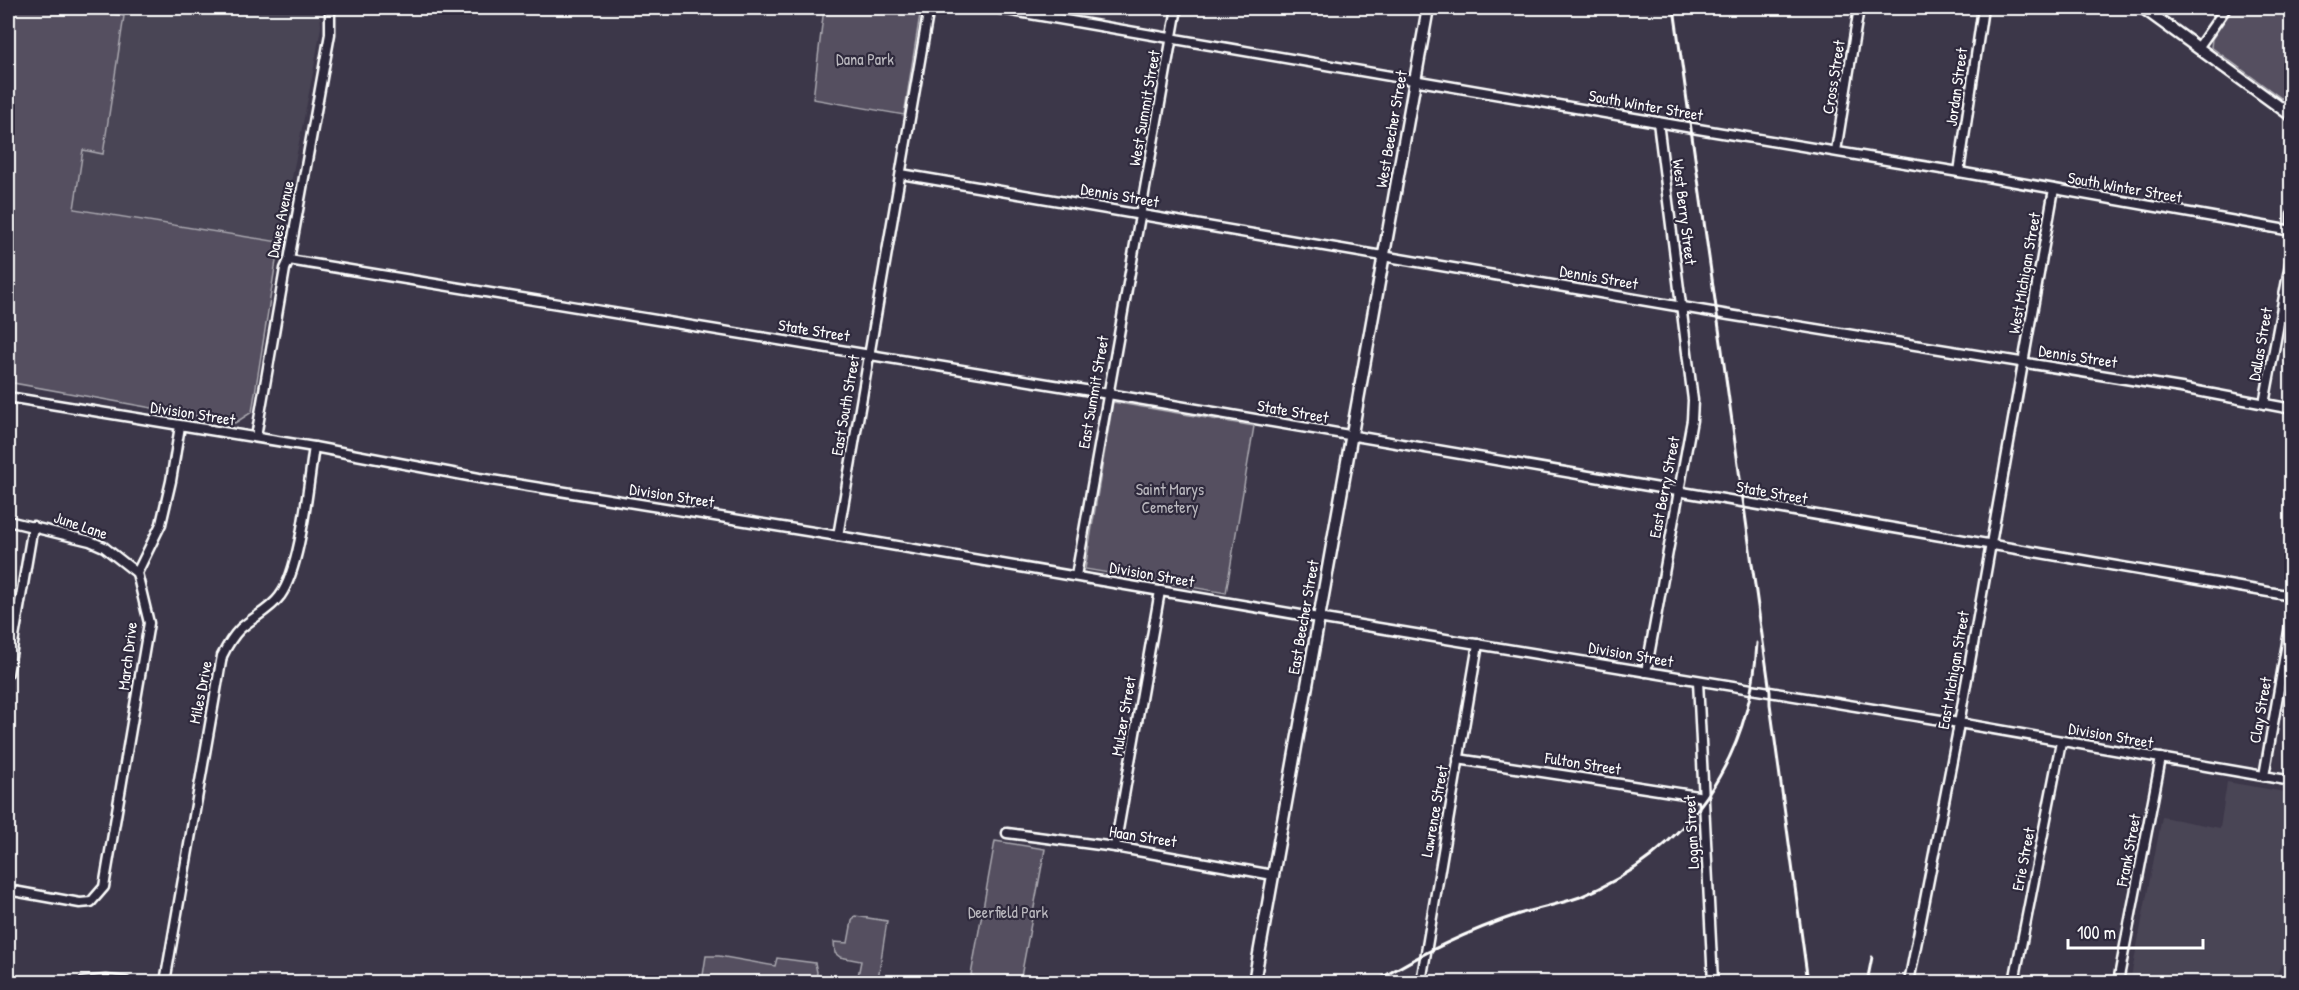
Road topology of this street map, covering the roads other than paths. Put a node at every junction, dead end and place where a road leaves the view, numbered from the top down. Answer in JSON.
{"nodes":[{"id":1,"x":330,"y":8,"type":"edge"},
{"id":2,"x":929,"y":8,"type":"edge"},
{"id":3,"x":995,"y":8,"type":"edge"},
{"id":4,"x":1178,"y":8,"type":"edge"},
{"id":5,"x":1428,"y":8,"type":"edge"},
{"id":6,"x":1859,"y":8,"type":"edge"},
{"id":7,"x":1983,"y":8,"type":"edge"},
{"id":8,"x":2144,"y":8,"type":"edge"},
{"id":9,"x":2226,"y":8,"type":"edge"},
{"id":10,"x":1172,"y":38,"type":"junction"},
{"id":11,"x":2198,"y":48,"type":"junction"},
{"id":12,"x":1414,"y":80,"type":"junction"},
{"id":13,"x":2291,"y":113,"type":"edge"},
{"id":14,"x":1658,"y":122,"type":"junction"},
{"id":15,"x":1836,"y":151,"type":"junction"},
{"id":16,"x":1959,"y":172,"type":"junction"},
{"id":17,"x":901,"y":174,"type":"junction"},
{"id":18,"x":2054,"y":189,"type":"junction"},
{"id":19,"x":1140,"y":213,"type":"junction"},
{"id":20,"x":2292,"y":216,"type":"edge"},
{"id":21,"x":2292,"y":224,"type":"edge"},
{"id":22,"x":2292,"y":231,"type":"edge"},
{"id":23,"x":2292,"y":254,"type":"edge"},
{"id":24,"x":1383,"y":256,"type":"junction"},
{"id":25,"x":289,"y":260,"type":"junction"},
{"id":26,"x":1682,"y":306,"type":"junction"},
{"id":27,"x":870,"y":354,"type":"junction"},
{"id":28,"x":2024,"y":363,"type":"junction"},
{"id":29,"x":1107,"y":394,"type":"junction"},
{"id":30,"x":8,"y":397,"type":"edge"},
{"id":31,"x":2264,"y":404,"type":"junction"},
{"id":32,"x":2292,"y":409,"type":"edge"},
{"id":33,"x":180,"y":426,"type":"junction"},
{"id":34,"x":1351,"y":435,"type":"junction"},
{"id":35,"x":256,"y":437,"type":"junction"},
{"id":36,"x":314,"y":447,"type":"junction"},
{"id":37,"x":1678,"y":490,"type":"junction"},
{"id":38,"x":8,"y":521,"type":"edge"},
{"id":39,"x":33,"y":526,"type":"junction"},
{"id":40,"x":838,"y":536,"type":"junction"},
{"id":41,"x":1990,"y":545,"type":"junction"},
{"id":42,"x":137,"y":573,"type":"junction"},
{"id":43,"x":1076,"y":576,"type":"junction"},
{"id":44,"x":1160,"y":591,"type":"junction"},
{"id":45,"x":2292,"y":596,"type":"edge"},
{"id":46,"x":2292,"y":614,"type":"edge"},
{"id":47,"x":1318,"y":618,"type":"junction"},
{"id":48,"x":1478,"y":644,"type":"junction"},
{"id":49,"x":1646,"y":672,"type":"junction"},
{"id":50,"x":8,"y":673,"type":"edge"},
{"id":51,"x":1698,"y":681,"type":"junction"},
{"id":52,"x":1959,"y":723,"type":"junction"},
{"id":53,"x":2061,"y":742,"type":"junction"},
{"id":54,"x":2161,"y":758,"type":"junction"},
{"id":55,"x":1458,"y":759,"type":"junction"},
{"id":56,"x":2264,"y":776,"type":"junction"},
{"id":57,"x":2292,"y":781,"type":"edge"},
{"id":58,"x":1704,"y":797,"type":"junction"},
{"id":59,"x":1007,"y":833,"type":"dead end"},
{"id":60,"x":1115,"y":847,"type":"junction"},
{"id":61,"x":1273,"y":875,"type":"junction"},
{"id":62,"x":8,"y":890,"type":"edge"},
{"id":63,"x":167,"y":969,"type":"junction"},
{"id":64,"x":2292,"y":977,"type":"edge"},
{"id":65,"x":83,"y":982,"type":"edge"},
{"id":66,"x":126,"y":982,"type":"edge"},
{"id":67,"x":159,"y":982,"type":"edge"},
{"id":68,"x":165,"y":982,"type":"edge"},
{"id":69,"x":1254,"y":982,"type":"edge"},
{"id":70,"x":1421,"y":982,"type":"edge"},
{"id":71,"x":1713,"y":982,"type":"edge"},
{"id":72,"x":1909,"y":982,"type":"edge"},
{"id":73,"x":2014,"y":982,"type":"edge"},
{"id":74,"x":2118,"y":982,"type":"edge"},
{"id":75,"x":2289,"y":982,"type":"edge"}],
"edges":[{"from":1,"to":25,"type":"street","name":"Dawes Avenue"},
{"from":2,"to":17,"type":"street","name":"East South Street"},
{"from":3,"to":10,"type":"street","name":"South Winter Street"},
{"from":4,"to":10,"type":"street","name":"West Summit Street"},
{"from":5,"to":12,"type":"main road","name":"West Beecher Street"},
{"from":6,"to":15,"type":"street","name":"Cross Street"},
{"from":7,"to":16,"type":"street","name":"Jordan Street"},
{"from":8,"to":11,"type":"main road"},
{"from":9,"to":11,"type":"street"},
{"from":10,"to":12,"type":"street","name":"South Winter Street"},
{"from":10,"to":19,"type":"street","name":"West Summit Street"},
{"from":11,"to":13,"type":"main road"},
{"from":12,"to":14,"type":"street","name":"South Winter Street"},
{"from":12,"to":24,"type":"main road","name":"West Beecher Street"},
{"from":14,"to":15,"type":"street","name":"South Winter Street"},
{"from":14,"to":26,"type":"street","name":"West Berry Street"},
{"from":15,"to":16,"type":"street","name":"South Winter Street"},
{"from":16,"to":18,"type":"street","name":"South Winter Street"},
{"from":17,"to":19,"type":"street","name":"Dennis Street"},
{"from":17,"to":27,"type":"street","name":"East South Street"},
{"from":18,"to":22,"type":"street","name":"South Winter Street"},
{"from":18,"to":28,"type":"street","name":"West Michigan Street"},
{"from":19,"to":24,"type":"street","name":"Dennis Street"},
{"from":19,"to":29,"type":"street","name":"East Summit Street"},
{"from":20,"to":21,"type":"street"},
{"from":23,"to":31,"type":"street","name":"Dallas Street"},
{"from":24,"to":26,"type":"street","name":"Dennis Street"},
{"from":24,"to":34,"type":"main road","name":"East Beecher Street"},
{"from":25,"to":27,"type":"street","name":"State Street"},
{"from":25,"to":35,"type":"street","name":"Dawes Avenue"},
{"from":26,"to":28,"type":"street","name":"Dennis Street"},
{"from":26,"to":37,"type":"street","name":"East Berry Street"},
{"from":27,"to":29,"type":"street","name":"State Street"},
{"from":27,"to":40,"type":"street","name":"East South Street"},
{"from":28,"to":31,"type":"street","name":"Dennis Street"},
{"from":28,"to":41,"type":"street","name":"East Michigan Street"},
{"from":29,"to":34,"type":"street","name":"State Street"},
{"from":29,"to":43,"type":"street","name":"East Summit Street"},
{"from":30,"to":33,"type":"street","name":"Division Street"},
{"from":31,"to":32,"type":"street","name":"Dennis Street"},
{"from":33,"to":35,"type":"street","name":"Division Street"},
{"from":33,"to":42,"type":"street"},
{"from":34,"to":37,"type":"street","name":"State Street"},
{"from":34,"to":47,"type":"main road","name":"East Beecher Street"},
{"from":35,"to":36,"type":"street","name":"Division Street"},
{"from":36,"to":40,"type":"street","name":"Division Street"},
{"from":36,"to":63,"type":"street","name":"Miles Drive"},
{"from":37,"to":41,"type":"street","name":"State Street"},
{"from":37,"to":49,"type":"street","name":"East Berry Street"},
{"from":38,"to":39,"type":"street","name":"June Lane"},
{"from":39,"to":42,"type":"street","name":"June Lane"},
{"from":39,"to":50,"type":"street"},
{"from":40,"to":43,"type":"street","name":"Division Street"},
{"from":41,"to":45,"type":"street","name":"State Street"},
{"from":41,"to":52,"type":"street","name":"East Michigan Street"},
{"from":42,"to":62,"type":"street","name":"March Drive"},
{"from":43,"to":44,"type":"street","name":"Division Street"},
{"from":44,"to":47,"type":"street","name":"Division Street"},
{"from":44,"to":60,"type":"street","name":"Mulzer Street"},
{"from":46,"to":56,"type":"street","name":"Clay Street"},
{"from":47,"to":48,"type":"street","name":"Division Street"},
{"from":47,"to":61,"type":"main road","name":"East Beecher Street"},
{"from":48,"to":49,"type":"street","name":"Division Street"},
{"from":48,"to":55,"type":"street","name":"Lawrence Street"},
{"from":49,"to":51,"type":"street","name":"Division Street"},
{"from":51,"to":52,"type":"street","name":"Division Street"},
{"from":51,"to":58,"type":"street","name":"Logan Street"},
{"from":52,"to":53,"type":"street","name":"Division Street"},
{"from":52,"to":72,"type":"street","name":"East Michigan Street"},
{"from":53,"to":54,"type":"street","name":"Division Street"},
{"from":53,"to":73,"type":"street","name":"Erie Street"},
{"from":54,"to":56,"type":"street","name":"Division Street"},
{"from":54,"to":74,"type":"street","name":"Frank Street"},
{"from":55,"to":58,"type":"street","name":"Fulton Street"},
{"from":55,"to":70,"type":"street","name":"Lawrence Street"},
{"from":56,"to":57,"type":"street","name":"Division Street"},
{"from":58,"to":71,"type":"street","name":"Logan Street"},
{"from":59,"to":60,"type":"street","name":"Haan Street"},
{"from":60,"to":61,"type":"street","name":"Haan Street"},
{"from":61,"to":69,"type":"main road","name":"East Beecher Street"},
{"from":63,"to":67,"type":"street","name":"Miles Drive"},
{"from":63,"to":68,"type":"street","name":"Miles Drive"},
{"from":64,"to":75,"type":"street"},
{"from":65,"to":66,"type":"street"}]}
